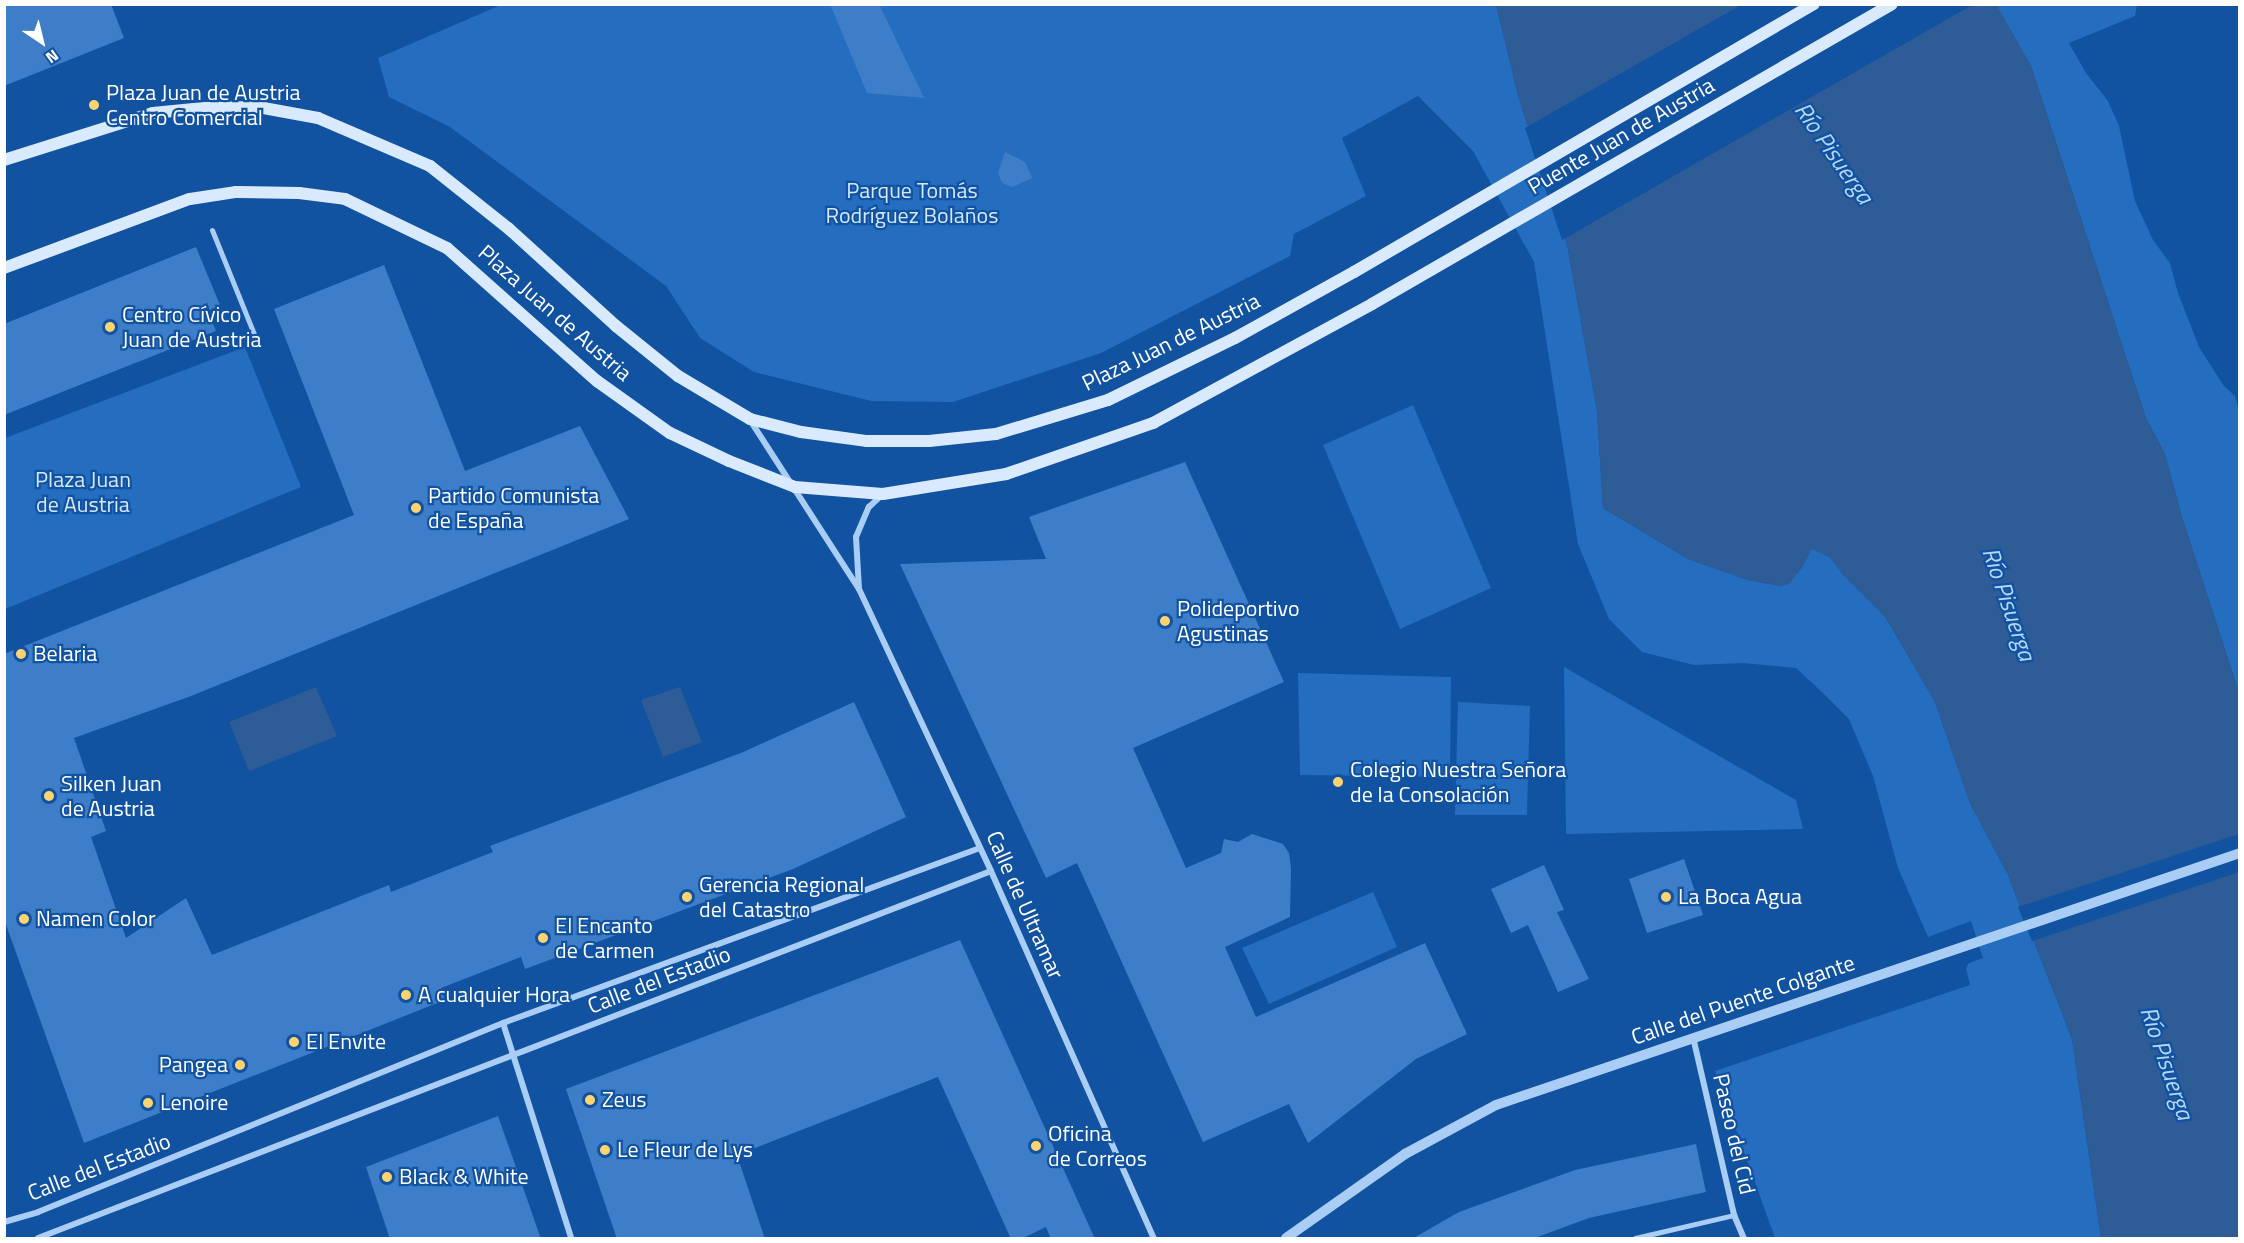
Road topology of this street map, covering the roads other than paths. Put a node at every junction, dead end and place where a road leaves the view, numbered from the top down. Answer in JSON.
{"nodes":[{"id":1,"x":1814,"y":4,"type":"edge"},
{"id":2,"x":1892,"y":4,"type":"edge"},
{"id":3,"x":4,"y":160,"type":"edge"},
{"id":4,"x":212,"y":230,"type":"dead end"},
{"id":5,"x":4,"y":268,"type":"edge"},
{"id":6,"x":1354,"y":272,"type":"joint"},
{"id":7,"x":1372,"y":304,"type":"joint"},
{"id":8,"x":254,"y":334,"type":"dead end"},
{"id":9,"x":750,"y":419,"type":"junction"},
{"id":10,"x":795,"y":487,"type":"junction"},
{"id":11,"x":883,"y":494,"type":"junction"},
{"id":12,"x":859,"y":589,"type":"junction"},
{"id":13,"x":980,"y":848,"type":"junction"},
{"id":14,"x":2240,"y":853,"type":"edge"},
{"id":15,"x":991,"y":871,"type":"junction"},
{"id":16,"x":503,"y":1023,"type":"junction"},
{"id":17,"x":1693,"y":1037,"type":"junction"},
{"id":18,"x":514,"y":1056,"type":"junction"},
{"id":19,"x":1734,"y":1215,"type":"junction"},
{"id":20,"x":4,"y":1222,"type":"edge"},
{"id":21,"x":38,"y":1239,"type":"edge"},
{"id":22,"x":571,"y":1239,"type":"edge"},
{"id":23,"x":1154,"y":1239,"type":"edge"},
{"id":24,"x":1286,"y":1239,"type":"edge"},
{"id":25,"x":1635,"y":1239,"type":"edge"},
{"id":26,"x":1744,"y":1239,"type":"edge"}],
"edges":[{"from":1,"to":6,"type":"main road","name":"Puente Juan de Austria"},
{"from":2,"to":7,"type":"main road","name":"Puente Juan de Austria"},
{"from":3,"to":9,"type":"main road","name":"Plaza Juan de Austria"},
{"from":4,"to":8,"type":"street"},
{"from":5,"to":10,"type":"main road","name":"Plaza Juan de Austria"},
{"from":6,"to":9,"type":"main road","name":"Plaza Juan de Austria"},
{"from":7,"to":11,"type":"main road","name":"Plaza Juan de Austria"},
{"from":9,"to":10,"type":"street","name":"Plaza Juan de Austria"},
{"from":10,"to":11,"type":"main road","name":"Plaza Juan de Austria"},
{"from":10,"to":12,"type":"street","name":"Calle de Ultramar"},
{"from":11,"to":12,"type":"street","name":"Calle de Ultramar"},
{"from":12,"to":13,"type":"street","name":"Calle de Ultramar"},
{"from":13,"to":15,"type":"street","name":"Calle de Ultramar"},
{"from":13,"to":16,"type":"street","name":"Calle del Estadio"},
{"from":14,"to":17,"type":"street","name":"Calle del Puente Colgante"},
{"from":15,"to":18,"type":"street","name":"Calle del Estadio"},
{"from":15,"to":23,"type":"street","name":"Calle de Ultramar"},
{"from":16,"to":18,"type":"street"},
{"from":16,"to":20,"type":"street","name":"Calle del Estadio"},
{"from":17,"to":19,"type":"street","name":"Paseo del Cid"},
{"from":17,"to":24,"type":"street","name":"Calle del Puente Colgante"},
{"from":18,"to":21,"type":"street","name":"Calle del Estadio"},
{"from":18,"to":22,"type":"street"},
{"from":19,"to":25,"type":"street"},
{"from":19,"to":26,"type":"street","name":"Paseo del Cid"}]}
